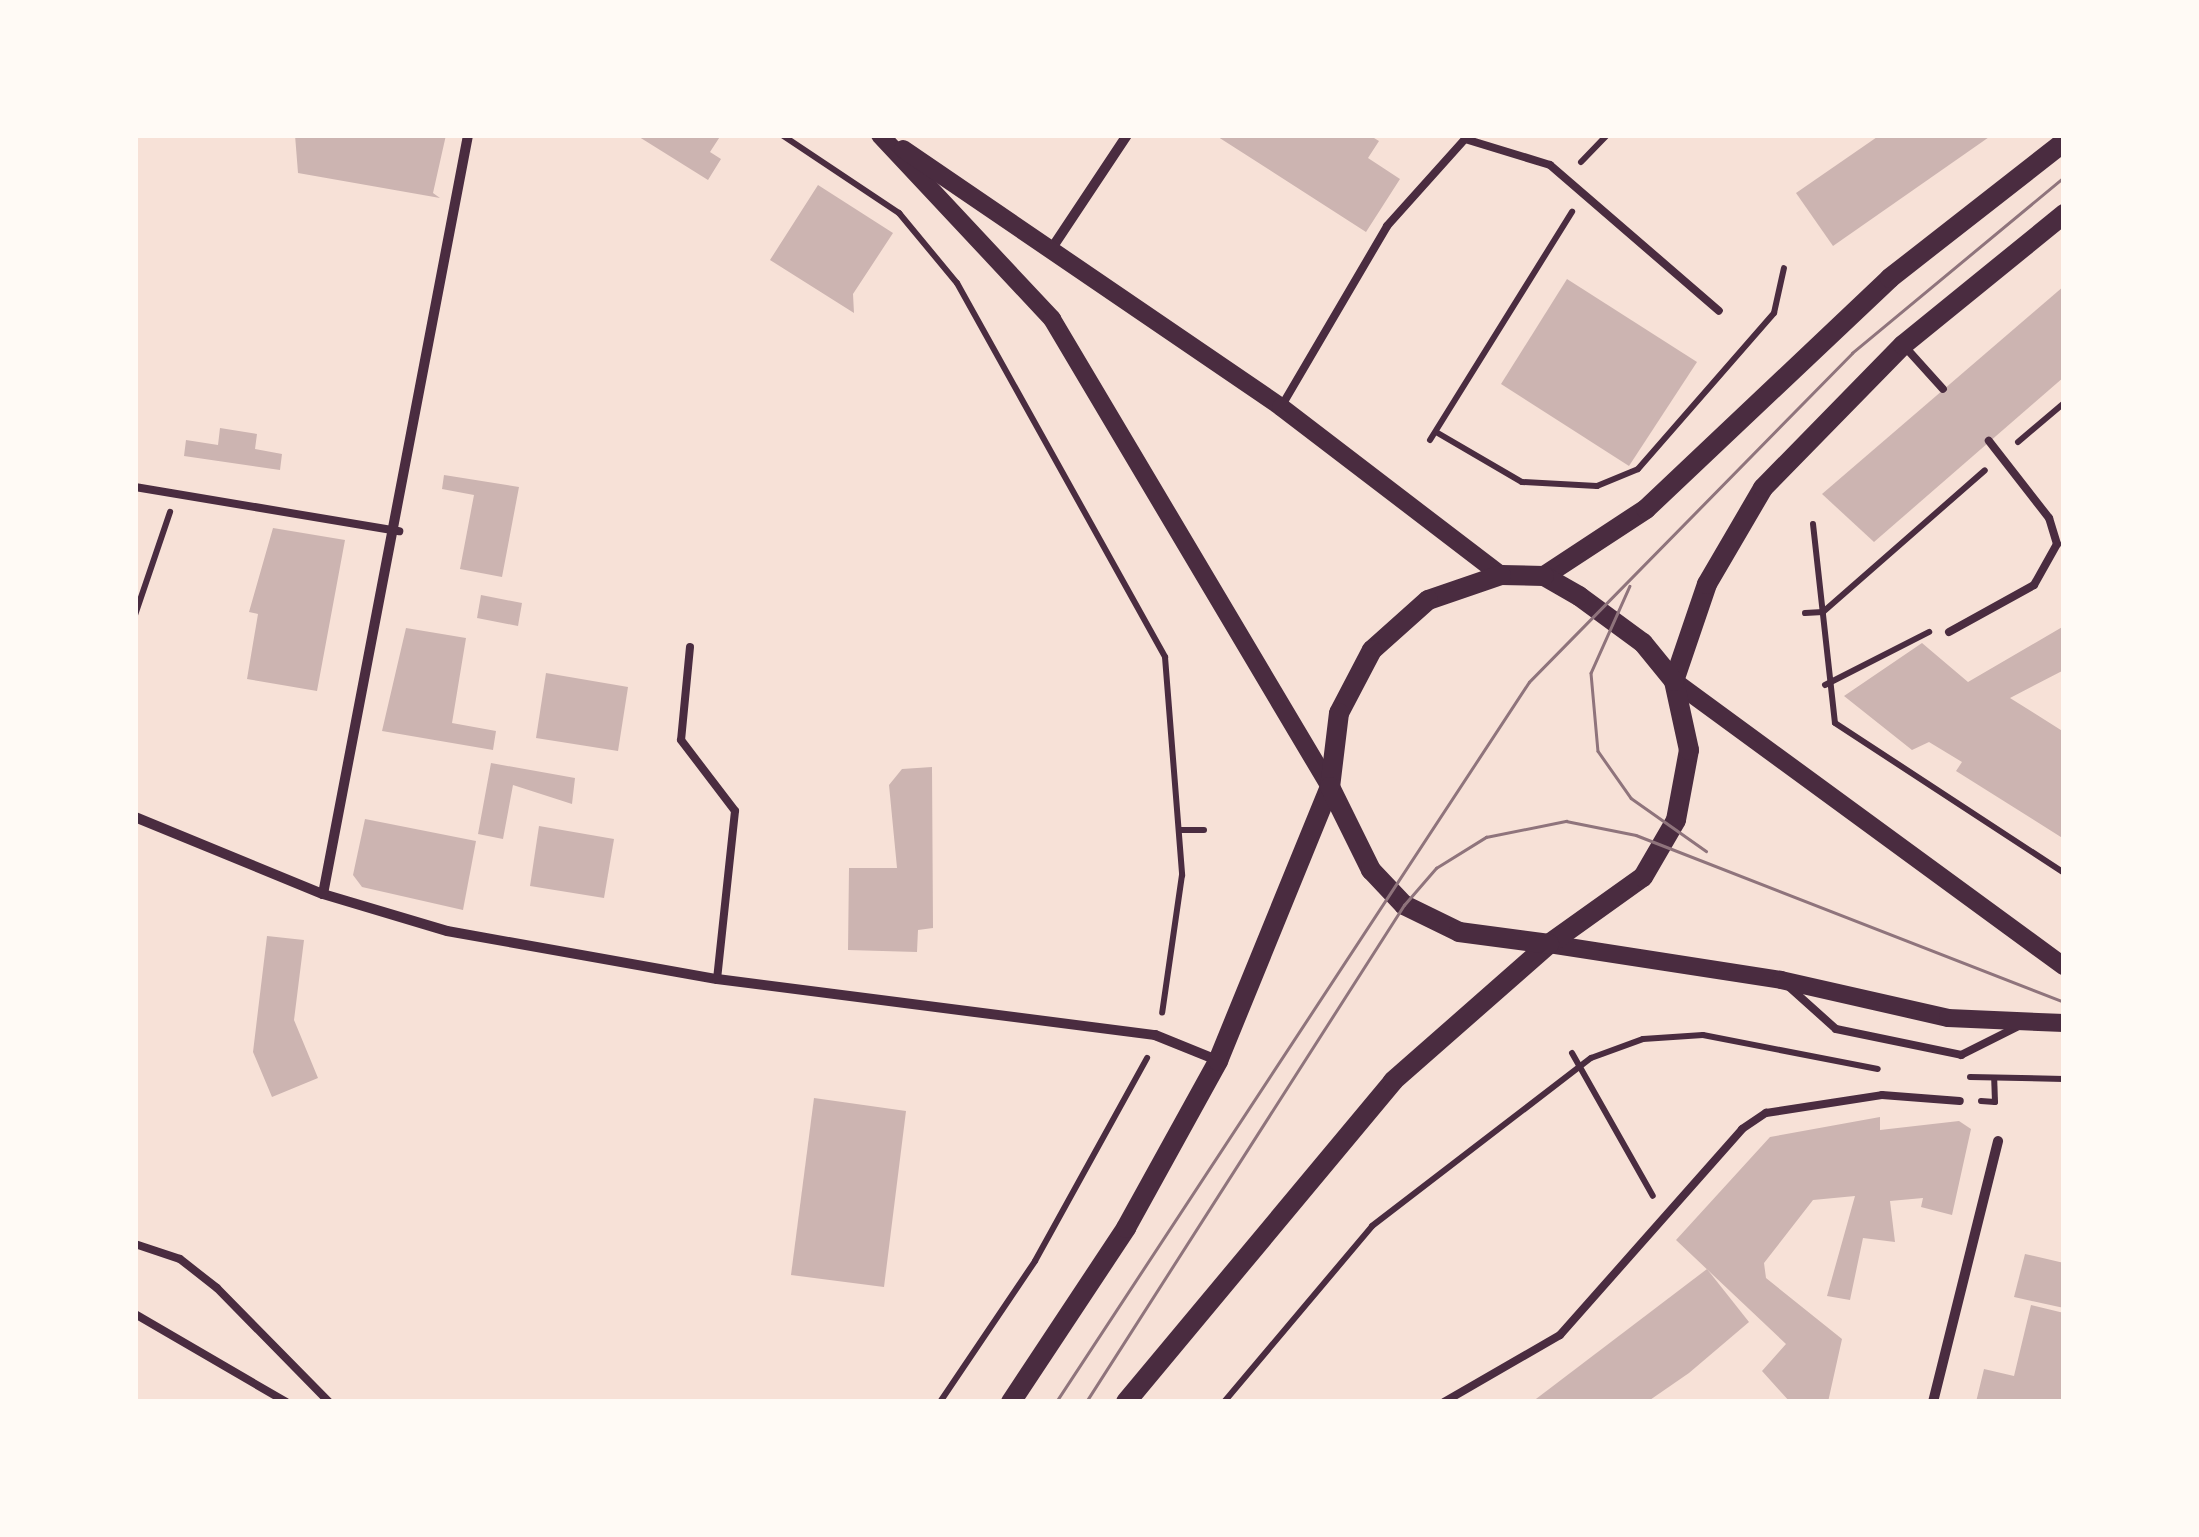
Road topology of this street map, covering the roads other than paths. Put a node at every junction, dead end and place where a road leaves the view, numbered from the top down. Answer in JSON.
{"nodes":[{"id":1,"x":468,"y":135,"type":"edge"},
{"id":2,"x":881,"y":135,"type":"edge"},
{"id":3,"x":1127,"y":135,"type":"edge"},
{"id":4,"x":1464,"y":137,"type":"edge"},
{"id":5,"x":2064,"y":142,"type":"edge"},
{"id":6,"x":2064,"y":214,"type":"edge"},
{"id":7,"x":1052,"y":248,"type":"junction"},
{"id":8,"x":1719,"y":312,"type":"dead end"},
{"id":9,"x":1903,"y":345,"type":"junction"},
{"id":10,"x":1943,"y":390,"type":"dead end"},
{"id":11,"x":1281,"y":406,"type":"junction"},
{"id":12,"x":1990,"y":440,"type":"dead end"},
{"id":13,"x":135,"y":486,"type":"edge"},
{"id":14,"x":2064,"y":522,"type":"edge"},
{"id":15,"x":2052,"y":528,"type":"junction"},
{"id":16,"x":399,"y":532,"type":"junction"},
{"id":17,"x":1501,"y":574,"type":"junction"},
{"id":18,"x":1544,"y":576,"type":"junction"},
{"id":19,"x":1949,"y":632,"type":"road end"},
{"id":20,"x":690,"y":647,"type":"dead end"},
{"id":21,"x":1674,"y":681,"type":"junction"},
{"id":22,"x":1330,"y":787,"type":"junction"},
{"id":23,"x":135,"y":816,"type":"edge"},
{"id":24,"x":323,"y":894,"type":"junction"},
{"id":25,"x":1549,"y":944,"type":"junction"},
{"id":26,"x":2064,"y":966,"type":"edge"},
{"id":27,"x":717,"y":978,"type":"junction"},
{"id":28,"x":1781,"y":980,"type":"junction"},
{"id":29,"x":2064,"y":1023,"type":"edge"},
{"id":30,"x":2018,"y":1027,"type":"junction"},
{"id":31,"x":1218,"y":1061,"type":"junction"},
{"id":32,"x":1960,"y":1101,"type":"dead end"},
{"id":33,"x":1998,"y":1141,"type":"dead end"},
{"id":34,"x":135,"y":1244,"type":"edge"},
{"id":35,"x":135,"y":1314,"type":"edge"},
{"id":36,"x":286,"y":1402,"type":"edge"},
{"id":37,"x":330,"y":1402,"type":"edge"},
{"id":38,"x":1012,"y":1402,"type":"edge"},
{"id":39,"x":1126,"y":1402,"type":"edge"},
{"id":40,"x":1444,"y":1402,"type":"edge"},
{"id":41,"x":1933,"y":1402,"type":"edge"}],
"edges":[{"from":1,"to":16,"type":"street"},
{"from":2,"to":7,"type":"street"},
{"from":2,"to":22,"type":"street"},
{"from":3,"to":7,"type":"street"},
{"from":4,"to":8,"type":"lane"},
{"from":4,"to":11,"type":"lane"},
{"from":5,"to":18,"type":"main road"},
{"from":6,"to":9,"type":"main road"},
{"from":7,"to":11,"type":"street"},
{"from":9,"to":10,"type":"lane"},
{"from":9,"to":21,"type":"main road"},
{"from":11,"to":17,"type":"street"},
{"from":12,"to":15,"type":"lane"},
{"from":13,"to":16,"type":"lane"},
{"from":14,"to":15,"type":"lane"},
{"from":15,"to":19,"type":"lane"},
{"from":16,"to":24,"type":"street"},
{"from":17,"to":18,"type":"main road"},
{"from":17,"to":22,"type":"main road"},
{"from":18,"to":21,"type":"main road"},
{"from":20,"to":27,"type":"lane"},
{"from":21,"to":25,"type":"main road"},
{"from":21,"to":26,"type":"street"},
{"from":22,"to":25,"type":"main road"},
{"from":22,"to":31,"type":"main road"},
{"from":23,"to":24,"type":"street"},
{"from":24,"to":27,"type":"street"},
{"from":25,"to":28,"type":"street"},
{"from":25,"to":39,"type":"main road"},
{"from":27,"to":31,"type":"street"},
{"from":28,"to":30,"type":"street"},
{"from":28,"to":30,"type":"lane"},
{"from":29,"to":30,"type":"street"},
{"from":31,"to":38,"type":"main road"},
{"from":32,"to":40,"type":"lane"},
{"from":33,"to":41,"type":"street"},
{"from":34,"to":37,"type":"lane"},
{"from":35,"to":36,"type":"lane"}]}
